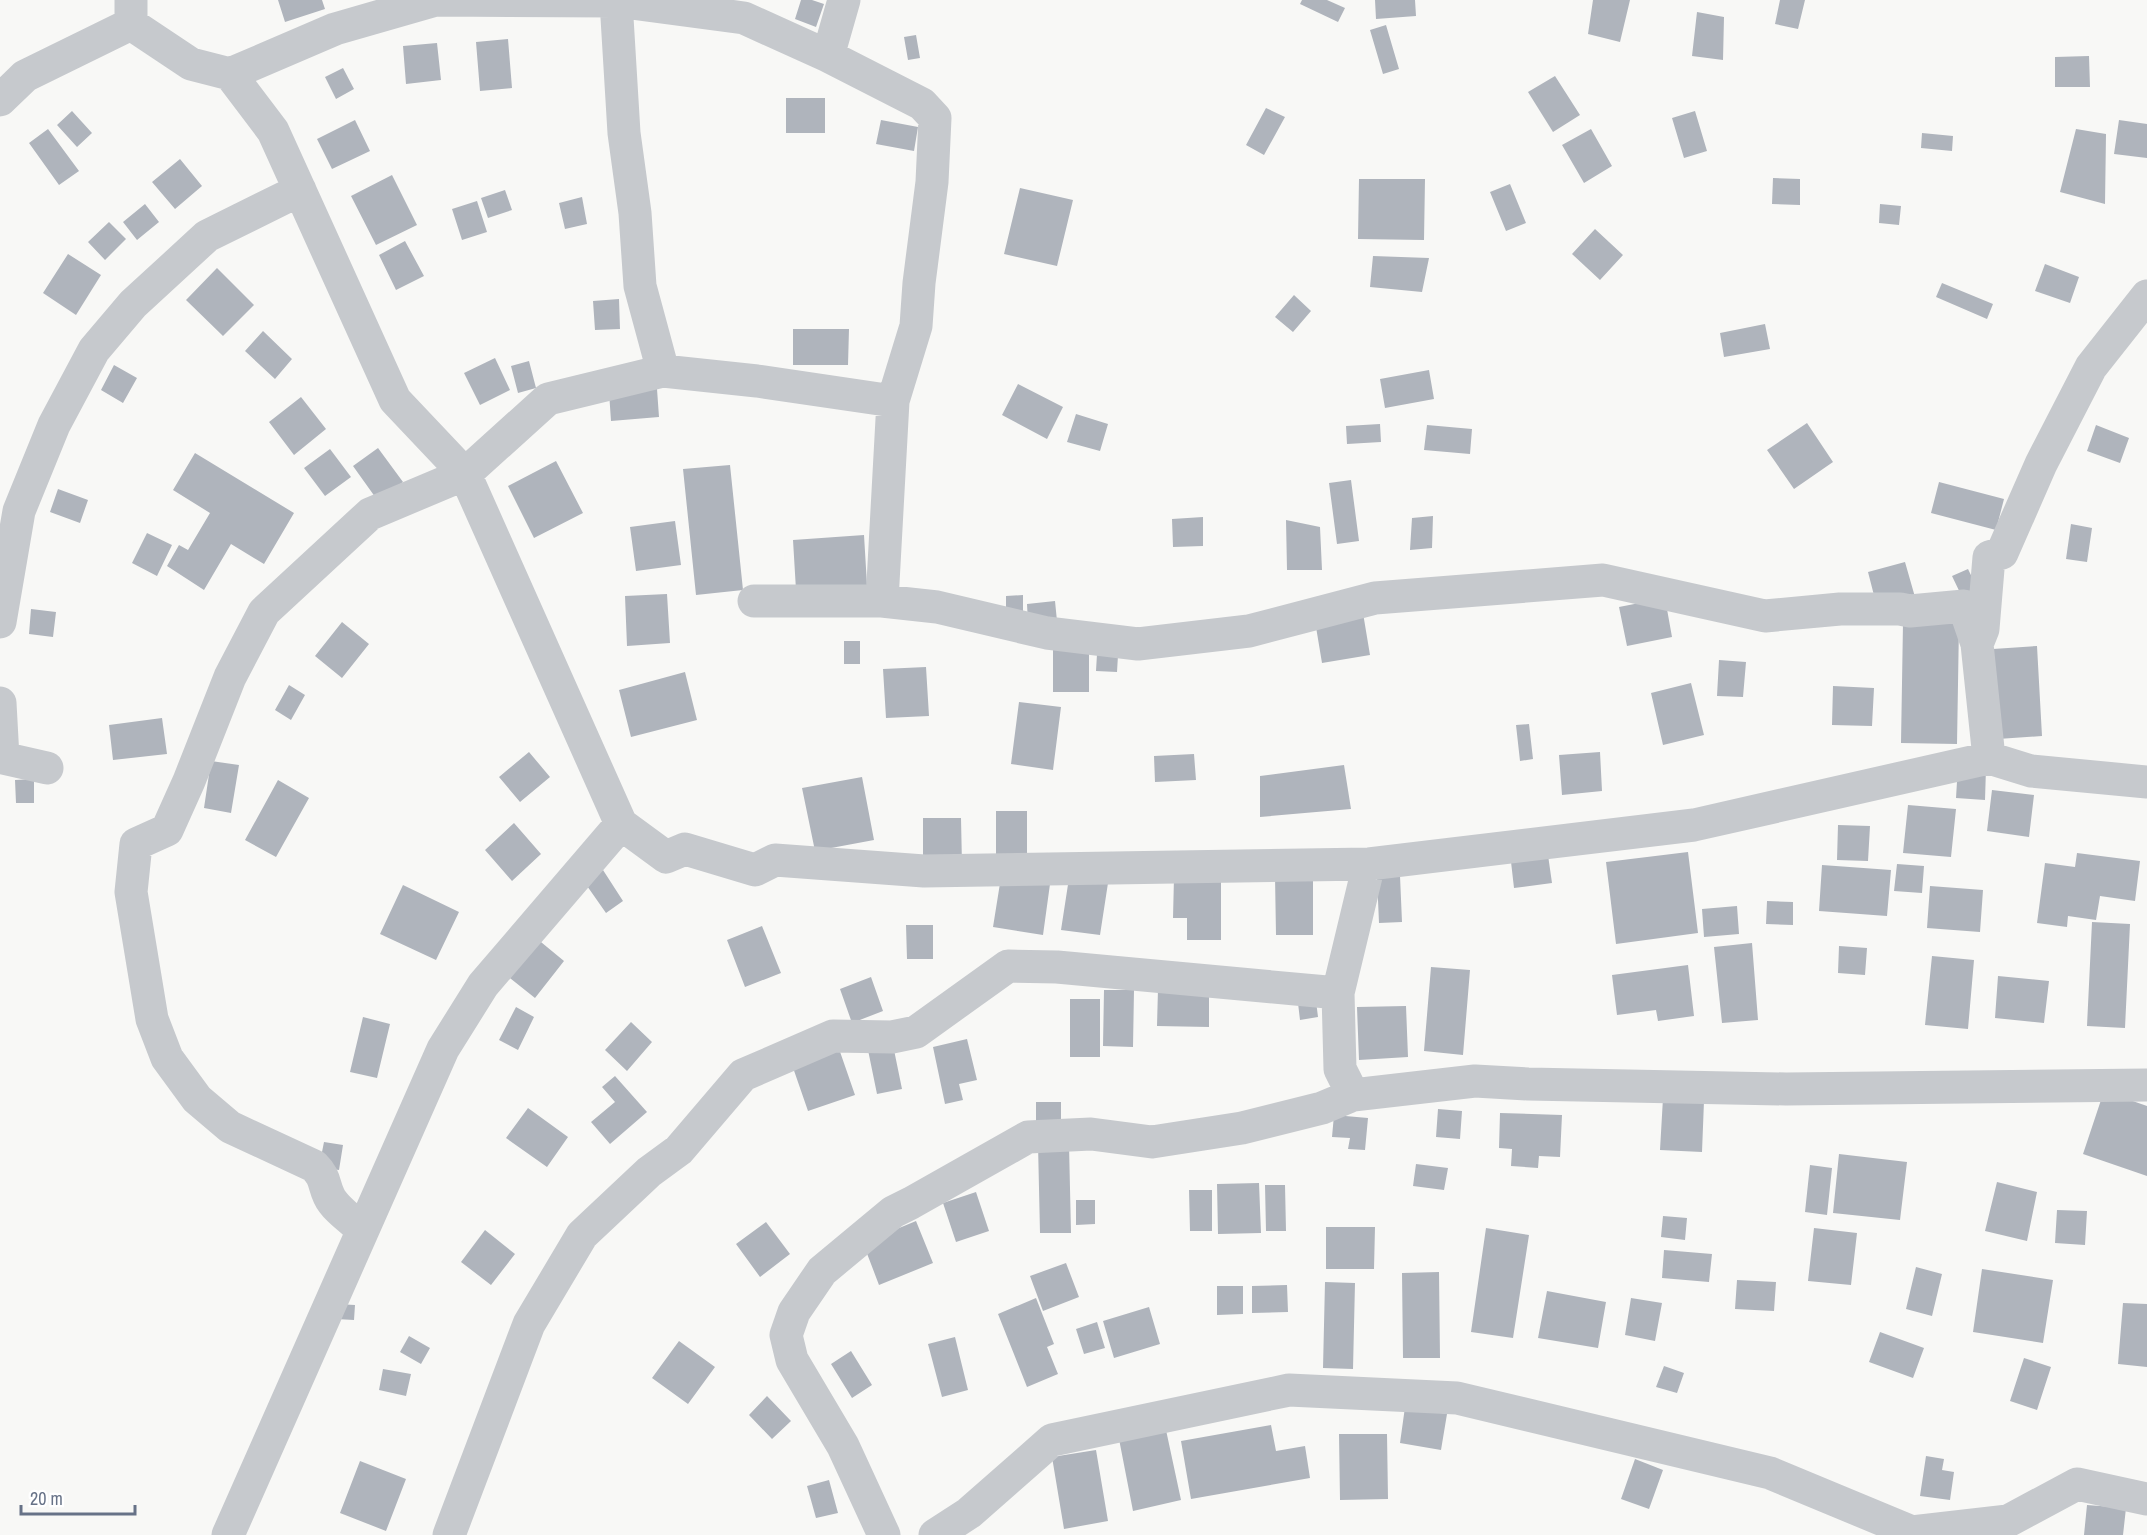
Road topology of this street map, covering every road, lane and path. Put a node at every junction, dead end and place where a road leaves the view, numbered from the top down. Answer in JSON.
{"nodes":[{"id":1,"x":844,"y":0,"type":"edge"},
{"id":2,"x":616,"y":1,"type":"edge"},
{"id":3,"x":131,"y":12,"type":"edge"},
{"id":4,"x":828,"y":56,"type":"junction"},
{"id":5,"x":230,"y":74,"type":"junction"},
{"id":6,"x":0,"y":100,"type":"edge"},
{"id":7,"x":300,"y":190,"type":"junction"},
{"id":8,"x":2147,"y":296,"type":"edge"},
{"id":9,"x":663,"y":371,"type":"junction"},
{"id":10,"x":893,"y":401,"type":"junction"},
{"id":11,"x":465,"y":474,"type":"junction"},
{"id":12,"x":9,"y":507,"type":"edge"},
{"id":13,"x":754,"y":601,"type":"dead end"},
{"id":14,"x":882,"y":601,"type":"junction"},
{"id":15,"x":0,"y":622,"type":"edge"},
{"id":16,"x":1977,"y":644,"type":"junction"},
{"id":17,"x":0,"y":704,"type":"edge"},
{"id":18,"x":1989,"y":758,"type":"junction"},
{"id":19,"x":47,"y":768,"type":"dead end"},
{"id":20,"x":2147,"y":782,"type":"edge"},
{"id":21,"x":621,"y":824,"type":"junction"},
{"id":22,"x":1369,"y":864,"type":"junction"},
{"id":23,"x":1338,"y":993,"type":"junction"},
{"id":24,"x":2147,"y":1085,"type":"edge"},
{"id":25,"x":1353,"y":1095,"type":"junction"},
{"id":26,"x":363,"y":1230,"type":"junction"},
{"id":27,"x":2147,"y":1499,"type":"edge"},
{"id":28,"x":228,"y":1535,"type":"edge"},
{"id":29,"x":449,"y":1535,"type":"edge"},
{"id":30,"x":884,"y":1535,"type":"edge"},
{"id":31,"x":935,"y":1535,"type":"edge"}],
"edges":[{"from":1,"to":4,"type":"street"},
{"from":2,"to":4,"type":"street"},
{"from":2,"to":5,"type":"street"},
{"from":2,"to":9,"type":"street"},
{"from":3,"to":5,"type":"street"},
{"from":3,"to":6,"type":"street"},
{"from":4,"to":10,"type":"street"},
{"from":5,"to":7,"type":"street"},
{"from":7,"to":11,"type":"street"},
{"from":7,"to":12,"type":"street"},
{"from":8,"to":16,"type":"street"},
{"from":9,"to":10,"type":"street"},
{"from":9,"to":11,"type":"street"},
{"from":10,"to":14,"type":"street"},
{"from":11,"to":21,"type":"street"},
{"from":11,"to":26,"type":"street"},
{"from":12,"to":15,"type":"street"},
{"from":13,"to":14,"type":"street"},
{"from":14,"to":16,"type":"street"},
{"from":16,"to":18,"type":"street"},
{"from":17,"to":19,"type":"street"},
{"from":18,"to":20,"type":"street"},
{"from":18,"to":22,"type":"street"},
{"from":21,"to":22,"type":"street"},
{"from":21,"to":26,"type":"street"},
{"from":22,"to":23,"type":"street"},
{"from":23,"to":25,"type":"street"},
{"from":23,"to":29,"type":"street"},
{"from":24,"to":25,"type":"street"},
{"from":25,"to":30,"type":"street"},
{"from":26,"to":28,"type":"street"},
{"from":27,"to":31,"type":"street"}]}
